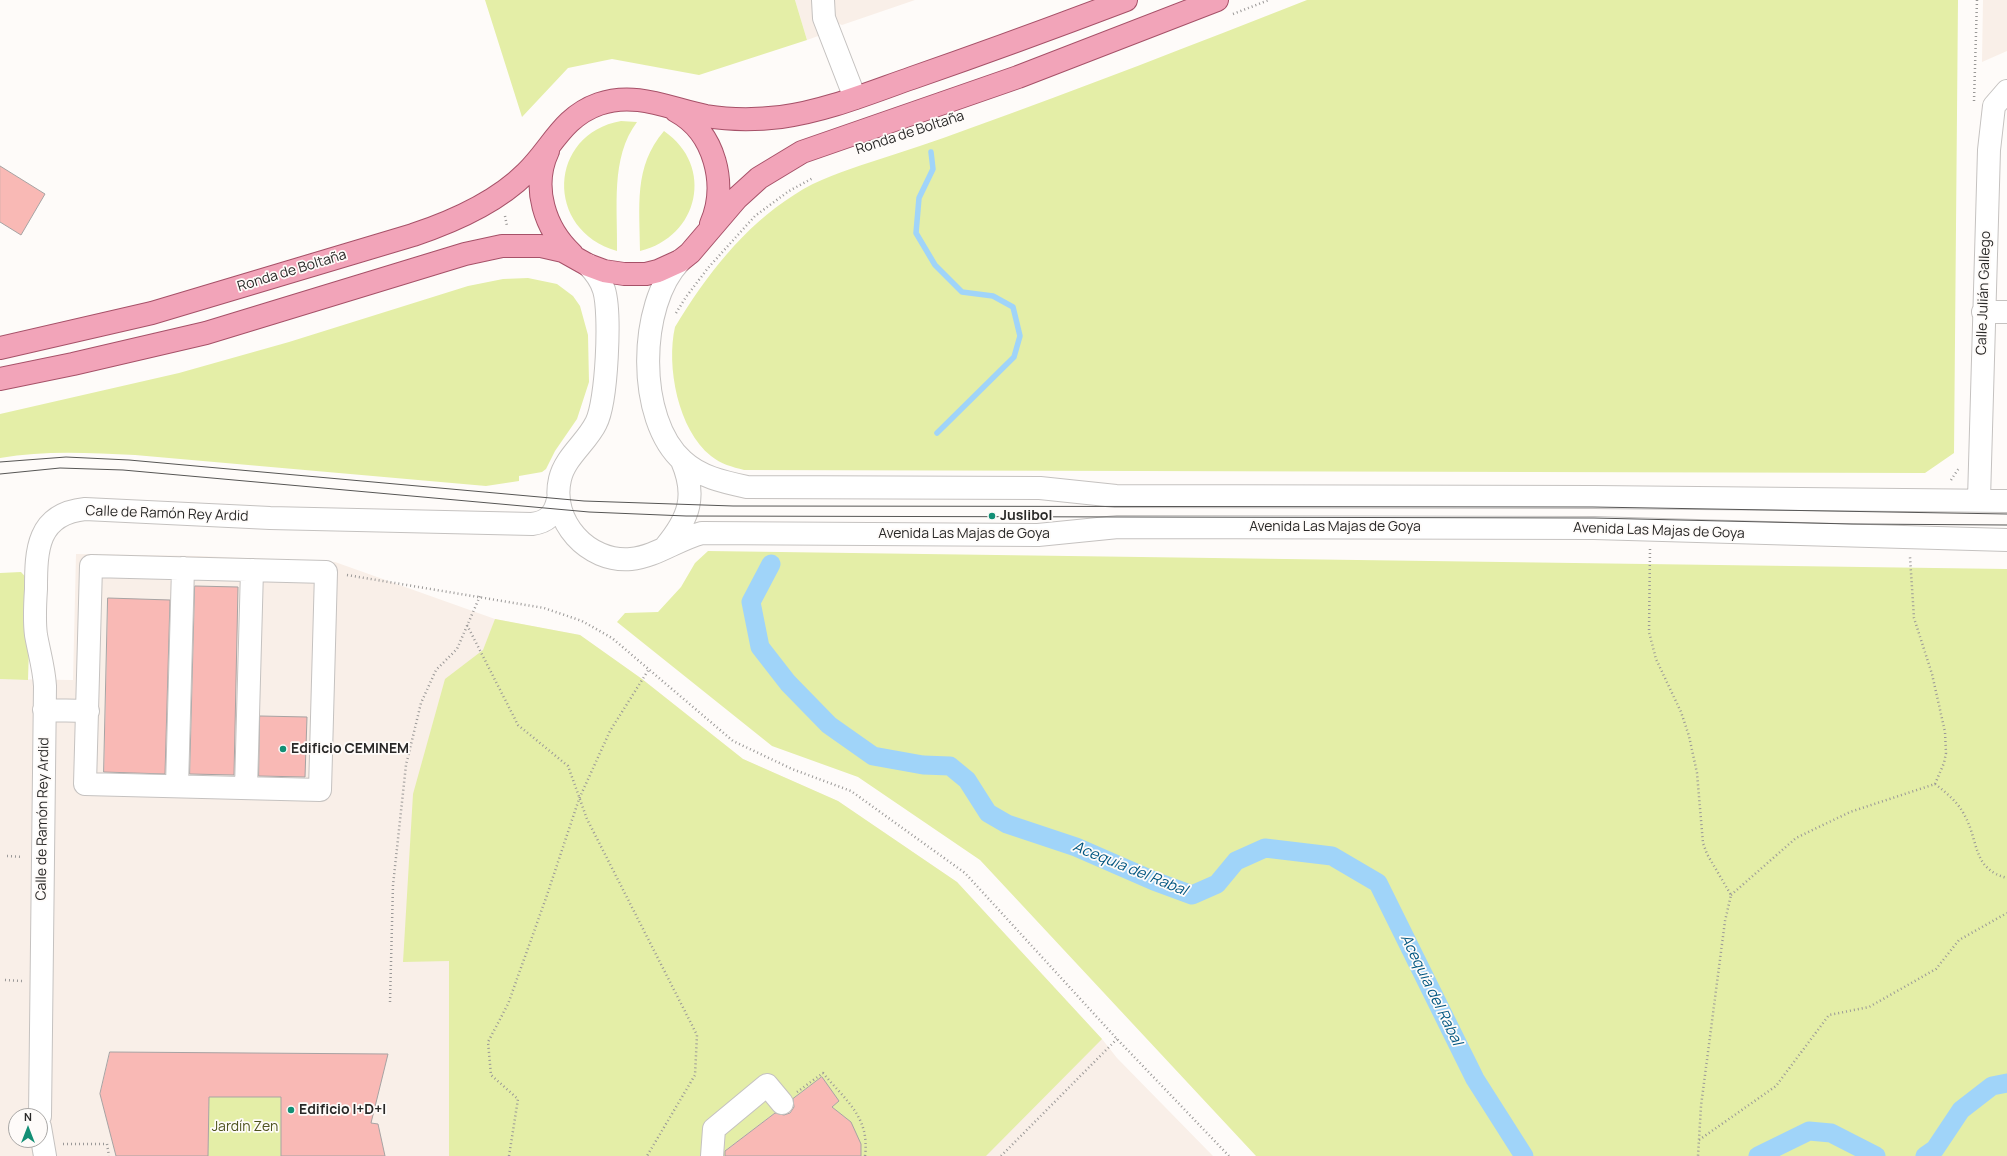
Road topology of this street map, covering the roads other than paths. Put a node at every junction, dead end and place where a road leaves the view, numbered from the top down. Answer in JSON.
{"nodes":[{"id":1,"x":823,"y":0,"type":"edge"},
{"id":2,"x":1126,"y":0,"type":"edge"},
{"id":3,"x":1224,"y":7,"type":"edge"},
{"id":4,"x":2007,"y":91,"type":"edge"},
{"id":5,"x":855,"y":98,"type":"junction"},
{"id":6,"x":658,"y":103,"type":"junction"},
{"id":7,"x":554,"y":138,"type":"junction"},
{"id":8,"x":708,"y":231,"type":"junction"},
{"id":9,"x":680,"y":261,"type":"junction"},
{"id":10,"x":582,"y":262,"type":"junction"},
{"id":11,"x":1983,"y":312,"type":"junction"},
{"id":12,"x":2007,"y":312,"type":"edge"},
{"id":13,"x":0,"y":348,"type":"edge"},
{"id":14,"x":0,"y":379,"type":"edge"},
{"id":15,"x":682,"y":461,"type":"junction"},
{"id":16,"x":558,"y":499,"type":"junction"},
{"id":17,"x":1979,"y":499,"type":"junction"},
{"id":18,"x":2007,"y":501,"type":"edge"},
{"id":19,"x":2007,"y":540,"type":"edge"},
{"id":20,"x":666,"y":546,"type":"junction"},
{"id":21,"x":183,"y":568,"type":"junction"},
{"id":22,"x":252,"y":570,"type":"junction"},
{"id":23,"x":44,"y":710,"type":"junction"},
{"id":24,"x":88,"y":711,"type":"junction"},
{"id":25,"x":177,"y":786,"type":"junction"},
{"id":26,"x":246,"y":788,"type":"junction"},
{"id":27,"x":782,"y":1103,"type":"road end"},
{"id":28,"x":40,"y":1108,"type":"edge"},
{"id":29,"x":48,"y":1141,"type":"edge"},
{"id":30,"x":53,"y":1150,"type":"edge"},
{"id":31,"x":712,"y":1156,"type":"edge"}],
"edges":[{"from":1,"to":5,"type":"street"},
{"from":2,"to":5,"type":"main road","name":"Ronda de Boltaña"},
{"from":3,"to":8,"type":"main road","name":"Ronda de Boltaña"},
{"from":4,"to":11,"type":"street","name":"Calle Julián Gallego"},
{"from":5,"to":6,"type":"main road","name":"Ronda de Boltaña"},
{"from":6,"to":7,"type":"main road","name":"Ronda de Boltaña"},
{"from":6,"to":8,"type":"main road","name":"Ronda de Boltaña"},
{"from":7,"to":10,"type":"main road","name":"Ronda de Boltaña"},
{"from":7,"to":13,"type":"main road","name":"Ronda de Boltaña"},
{"from":8,"to":9,"type":"main road","name":"Ronda de Boltaña"},
{"from":9,"to":10,"type":"main road","name":"Ronda de Boltaña"},
{"from":9,"to":15,"type":"street","name":"Avenida Las Majas de Goya"},
{"from":10,"to":14,"type":"main road","name":"Ronda de Boltaña"},
{"from":10,"to":16,"type":"street","name":"Avenida Las Majas de Goya"},
{"from":11,"to":12,"type":"street"},
{"from":11,"to":17,"type":"street","name":"Calle Julián Gallego"},
{"from":15,"to":17,"type":"street","name":"Avenida Las Majas de Goya"},
{"from":15,"to":20,"type":"street","name":"Avenida Las Majas de Goya"},
{"from":16,"to":20,"type":"street","name":"Avenida Las Majas de Goya"},
{"from":16,"to":23,"type":"street","name":"Calle de Ramón Rey Ardid"},
{"from":17,"to":18,"type":"street","name":"Avenida Las Majas de Goya"},
{"from":19,"to":20,"type":"street","name":"Avenida Las Majas de Goya"},
{"from":21,"to":22,"type":"street"},
{"from":21,"to":24,"type":"street"},
{"from":21,"to":25,"type":"street"},
{"from":22,"to":26,"type":"street"},
{"from":22,"to":26,"type":"street"},
{"from":23,"to":24,"type":"street"},
{"from":23,"to":28,"type":"street","name":"Calle de Ramón Rey Ardid"},
{"from":24,"to":25,"type":"street"},
{"from":25,"to":26,"type":"street"},
{"from":27,"to":31,"type":"street"},
{"from":29,"to":30,"type":"street"}]}
